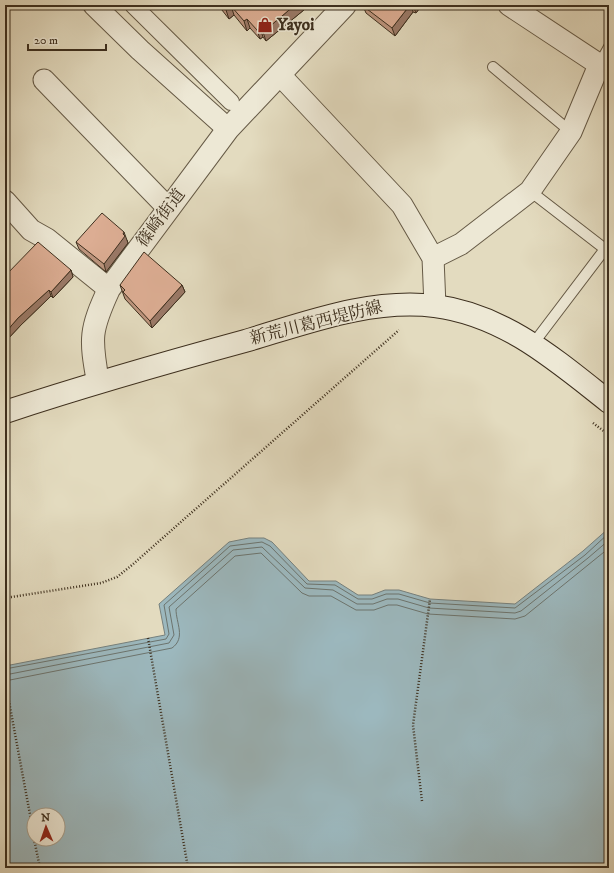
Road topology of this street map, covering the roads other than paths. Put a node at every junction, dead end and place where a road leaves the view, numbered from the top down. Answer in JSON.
{"nodes":[{"id":1,"x":94,"y":5,"type":"edge"},
{"id":2,"x":132,"y":5,"type":"edge"},
{"id":3,"x":345,"y":5,"type":"edge"},
{"id":4,"x":509,"y":5,"type":"edge"},
{"id":5,"x":606,"y":61,"type":"edge"},
{"id":6,"x":493,"y":66,"type":"dead end"},
{"id":7,"x":280,"y":75,"type":"junction"},
{"id":8,"x":44,"y":80,"type":"dead end"},
{"id":9,"x":231,"y":102,"type":"dead end"},
{"id":10,"x":228,"y":129,"type":"junction"},
{"id":11,"x":571,"y":132,"type":"junction"},
{"id":12,"x":530,"y":191,"type":"junction"},
{"id":13,"x":5,"y":201,"type":"edge"},
{"id":14,"x":168,"y":208,"type":"junction"},
{"id":15,"x":433,"y":258,"type":"junction"},
{"id":16,"x":109,"y":289,"type":"junction"},
{"id":17,"x":435,"y":306,"type":"junction"},
{"id":18,"x":533,"y":344,"type":"junction"},
{"id":19,"x":98,"y":382,"type":"junction"},
{"id":20,"x":609,"y":402,"type":"edge"},
{"id":21,"x":5,"y":412,"type":"edge"}],
"edges":[{"from":1,"to":10,"type":"street"},
{"from":2,"to":9,"type":"street"},
{"from":3,"to":7,"type":"main road","name":"篠崎街道"},
{"from":4,"to":5,"type":"street"},
{"from":5,"to":11,"type":"street"},
{"from":6,"to":11,"type":"lane"},
{"from":7,"to":10,"type":"main road","name":"篠崎街道"},
{"from":7,"to":15,"type":"street"},
{"from":8,"to":14,"type":"street"},
{"from":10,"to":14,"type":"main road","name":"篠崎街道"},
{"from":11,"to":12,"type":"street"},
{"from":12,"to":15,"type":"street"},
{"from":12,"to":18,"type":"lane"},
{"from":13,"to":16,"type":"street"},
{"from":14,"to":16,"type":"main road","name":"篠崎街道"},
{"from":15,"to":17,"type":"street"},
{"from":16,"to":19,"type":"main road","name":"篠崎街道"},
{"from":17,"to":18,"type":"main road","name":"新荒川葛西堤防線"},
{"from":17,"to":19,"type":"main road","name":"新荒川葛西堤防線"},
{"from":18,"to":20,"type":"main road","name":"新荒川葛西堤防線"},
{"from":19,"to":21,"type":"main road"}]}
